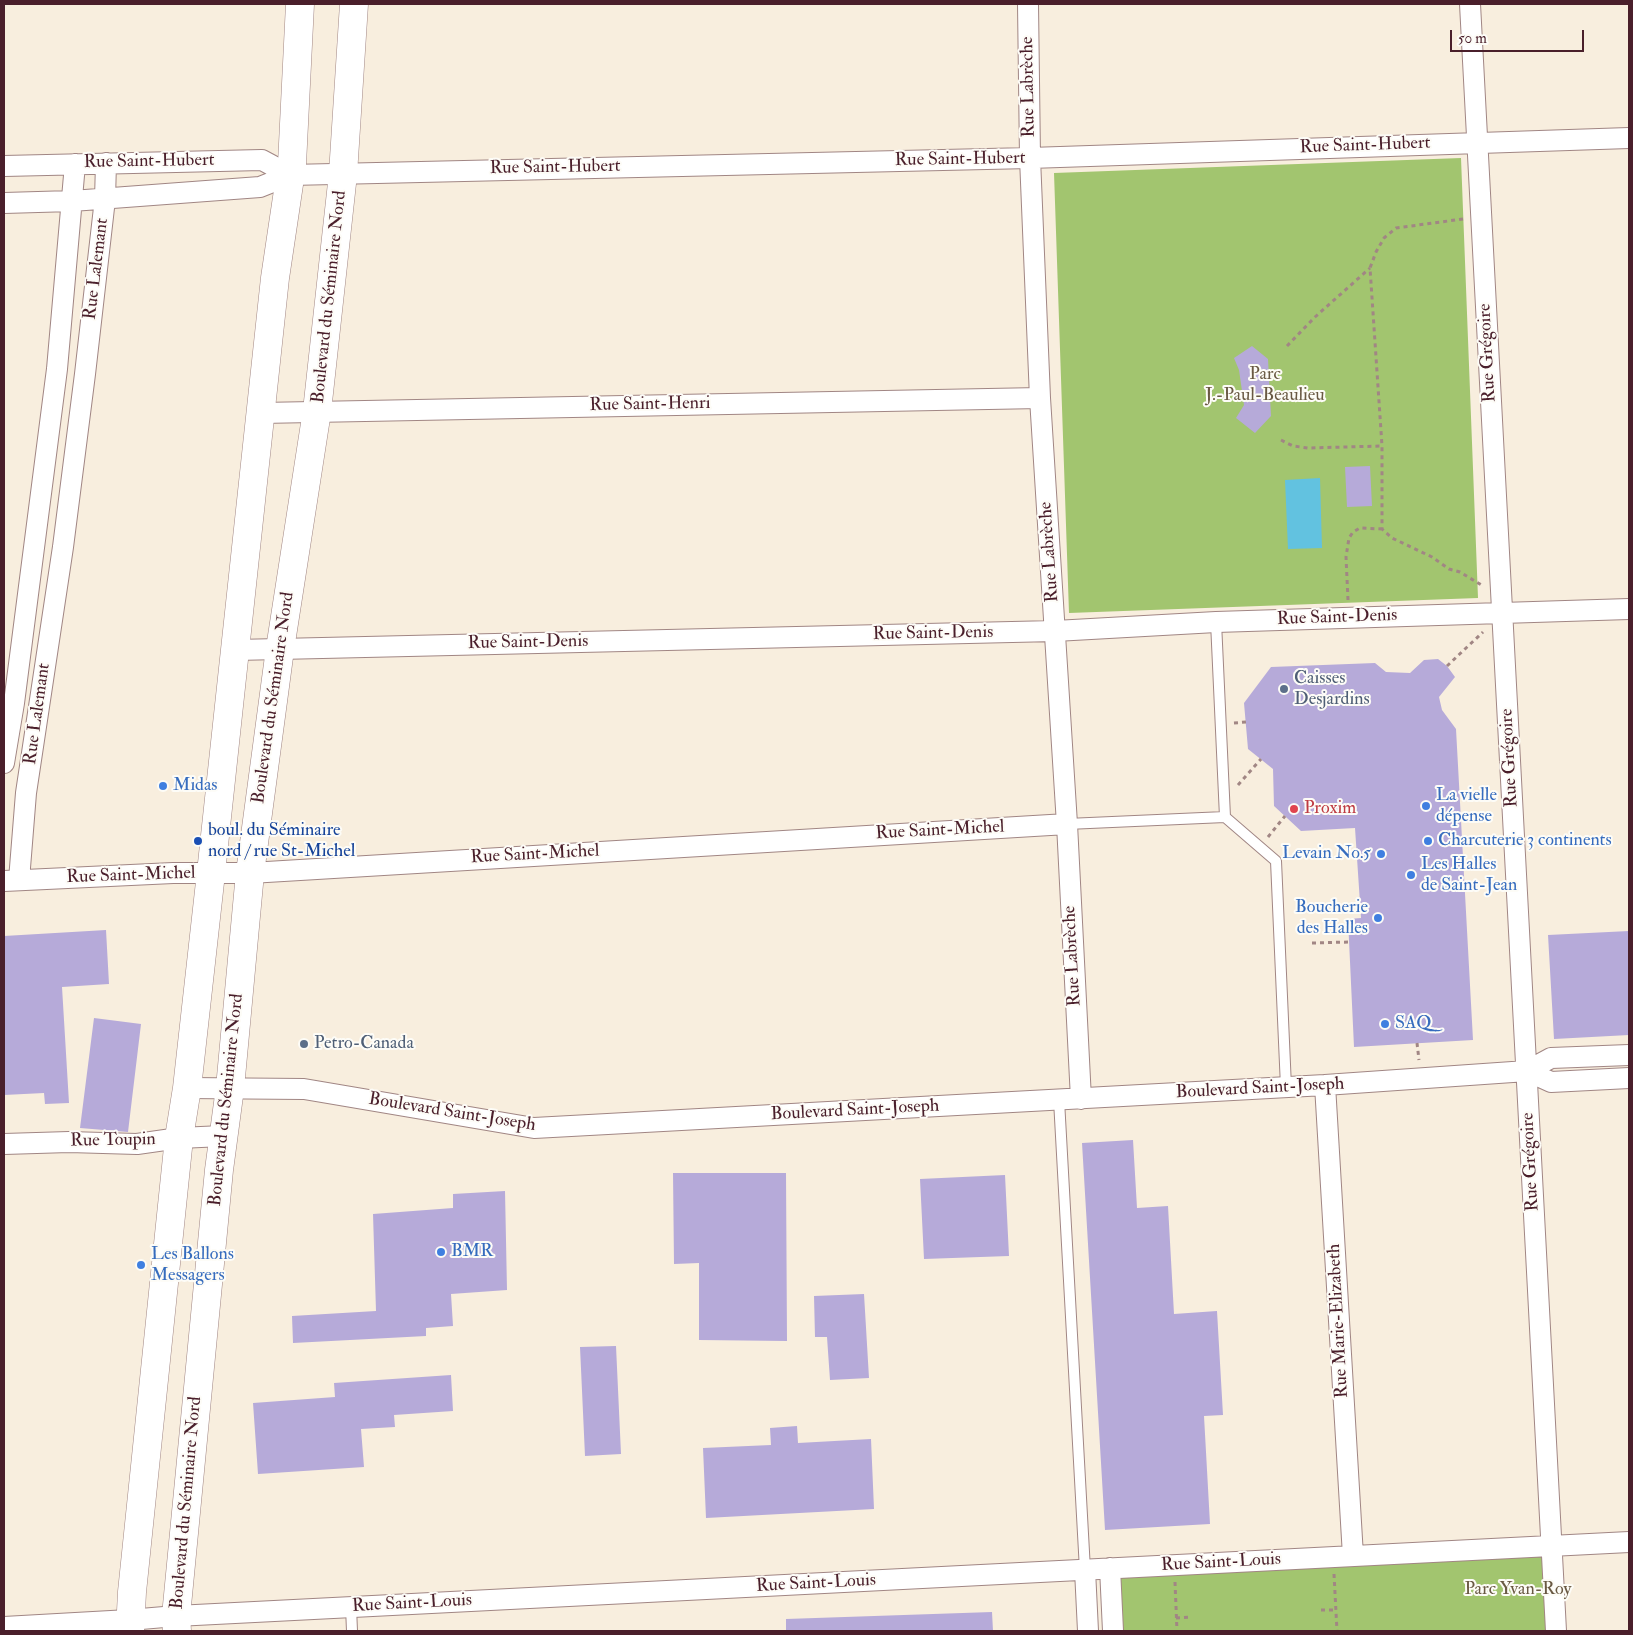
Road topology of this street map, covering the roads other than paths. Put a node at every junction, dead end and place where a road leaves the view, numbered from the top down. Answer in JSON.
{"nodes":[{"id":1,"x":300,"y":4,"type":"edge"},
{"id":2,"x":354,"y":4,"type":"edge"},
{"id":3,"x":1028,"y":4,"type":"edge"},
{"id":4,"x":1470,"y":4,"type":"edge"},
{"id":5,"x":1629,"y":138,"type":"edge"},
{"id":6,"x":1478,"y":142,"type":"junction"},
{"id":7,"x":1030,"y":158,"type":"junction"},
{"id":8,"x":106,"y":163,"type":"junction"},
{"id":9,"x":75,"y":164,"type":"junction"},
{"id":10,"x":4,"y":166,"type":"edge"},
{"id":11,"x":343,"y":174,"type":"junction"},
{"id":12,"x":290,"y":175,"type":"junction"},
{"id":13,"x":105,"y":199,"type":"junction"},
{"id":14,"x":72,"y":201,"type":"junction"},
{"id":15,"x":4,"y":204,"type":"edge"},
{"id":16,"x":57,"y":369,"type":"junction"},
{"id":17,"x":85,"y":374,"type":"junction"},
{"id":18,"x":1040,"y":398,"type":"junction"},
{"id":19,"x":317,"y":411,"type":"junction"},
{"id":20,"x":261,"y":413,"type":"junction"},
{"id":21,"x":34,"y":543,"type":"junction"},
{"id":22,"x":63,"y":548,"type":"junction"},
{"id":23,"x":1502,"y":606,"type":"junction"},
{"id":24,"x":1629,"y":609,"type":"edge"},
{"id":25,"x":1216,"y":622,"type":"junction"},
{"id":26,"x":1055,"y":631,"type":"junction"},
{"id":27,"x":280,"y":649,"type":"junction"},
{"id":28,"x":236,"y":650,"type":"junction"},
{"id":29,"x":4,"y":763,"type":"edge"},
{"id":30,"x":1225,"y":817,"type":"junction"},
{"id":31,"x":1067,"y":824,"type":"junction"},
{"id":32,"x":211,"y":873,"type":"junction"},
{"id":33,"x":250,"y":873,"type":"junction"},
{"id":34,"x":11,"y":881,"type":"edge"},
{"id":35,"x":1629,"y":1054,"type":"edge"},
{"id":36,"x":1527,"y":1071,"type":"junction"},
{"id":37,"x":1629,"y":1078,"type":"edge"},
{"id":38,"x":1325,"y":1085,"type":"junction"},
{"id":39,"x":1286,"y":1087,"type":"junction"},
{"id":40,"x":186,"y":1088,"type":"junction"},
{"id":41,"x":230,"y":1088,"type":"junction"},
{"id":42,"x":1081,"y":1099,"type":"junction"},
{"id":43,"x":1059,"y":1100,"type":"junction"},
{"id":44,"x":223,"y":1136,"type":"junction"},
{"id":45,"x":179,"y":1138,"type":"junction"},
{"id":46,"x":4,"y":1144,"type":"edge"},
{"id":47,"x":1629,"y":1542,"type":"edge"},
{"id":48,"x":1552,"y":1546,"type":"junction"},
{"id":49,"x":1353,"y":1556,"type":"junction"},
{"id":50,"x":1110,"y":1568,"type":"junction"},
{"id":51,"x":1085,"y":1570,"type":"junction"},
{"id":52,"x":351,"y":1607,"type":"junction"},
{"id":53,"x":177,"y":1624,"type":"edge"},
{"id":54,"x":130,"y":1626,"type":"edge"},
{"id":55,"x":4,"y":1627,"type":"edge"},
{"id":56,"x":352,"y":1631,"type":"edge"},
{"id":57,"x":1088,"y":1631,"type":"edge"},
{"id":58,"x":1113,"y":1631,"type":"edge"},
{"id":59,"x":1556,"y":1631,"type":"edge"}],
"edges":[{"from":1,"to":12,"type":"main road"},
{"from":2,"to":11,"type":"main road","name":"Boulevard du Séminaire Nord"},
{"from":3,"to":7,"type":"street","name":"Rue Labrèche"},
{"from":4,"to":6,"type":"street","name":"Rue Grégoire"},
{"from":5,"to":6,"type":"street","name":"Rue Saint-Hubert"},
{"from":6,"to":7,"type":"street","name":"Rue Saint-Hubert"},
{"from":6,"to":23,"type":"street","name":"Rue Grégoire"},
{"from":7,"to":11,"type":"street","name":"Rue Saint-Hubert"},
{"from":7,"to":18,"type":"street","name":"Rue Labrèche"},
{"from":8,"to":9,"type":"street","name":"Rue Saint-Hubert"},
{"from":8,"to":12,"type":"street","name":"Rue Saint-Hubert"},
{"from":8,"to":13,"type":"street","name":"Rue Lalemant"},
{"from":9,"to":10,"type":"street","name":"Rue Saint-Hubert"},
{"from":9,"to":14,"type":"street","name":"Rue Lalemant"},
{"from":11,"to":12,"type":"street","name":"Rue Saint-Hubert"},
{"from":11,"to":19,"type":"main road","name":"Boulevard du Séminaire Nord"},
{"from":12,"to":13,"type":"street","name":"Rue Saint-Hubert"},
{"from":12,"to":20,"type":"main road"},
{"from":13,"to":14,"type":"street","name":"Rue Saint-Hubert"},
{"from":13,"to":17,"type":"street","name":"Rue Lalemant"},
{"from":14,"to":15,"type":"street","name":"Rue Saint-Hubert"},
{"from":14,"to":16,"type":"street","name":"Rue Lalemant"},
{"from":16,"to":17,"type":"street"},
{"from":16,"to":21,"type":"street","name":"Rue Lalemant"},
{"from":17,"to":22,"type":"street","name":"Rue Lalemant"},
{"from":18,"to":19,"type":"street","name":"Rue Saint-Henri"},
{"from":18,"to":26,"type":"street","name":"Rue Labrèche"},
{"from":19,"to":20,"type":"street","name":"Rue Saint-Henri"},
{"from":19,"to":27,"type":"main road","name":"Boulevard du Séminaire Nord"},
{"from":20,"to":28,"type":"main road"},
{"from":21,"to":22,"type":"street"},
{"from":21,"to":29,"type":"street","name":"Rue Lalemant"},
{"from":22,"to":34,"type":"street","name":"Rue Lalemant"},
{"from":23,"to":24,"type":"street","name":"Rue Saint-Denis"},
{"from":23,"to":25,"type":"street","name":"Rue Saint-Denis"},
{"from":23,"to":36,"type":"street","name":"Rue Grégoire"},
{"from":25,"to":26,"type":"street","name":"Rue Saint-Denis"},
{"from":25,"to":30,"type":"lane"},
{"from":26,"to":27,"type":"street","name":"Rue Saint-Denis"},
{"from":26,"to":31,"type":"street","name":"Rue Labrèche"},
{"from":27,"to":28,"type":"street","name":"Rue Saint-Denis"},
{"from":27,"to":33,"type":"main road","name":"Boulevard du Séminaire Nord"},
{"from":28,"to":32,"type":"main road"},
{"from":30,"to":31,"type":"lane"},
{"from":30,"to":39,"type":"lane"},
{"from":31,"to":33,"type":"street","name":"Rue Saint-Michel"},
{"from":31,"to":42,"type":"street","name":"Rue Labrèche"},
{"from":32,"to":33,"type":"street","name":"Rue Saint-Michel"},
{"from":32,"to":34,"type":"street","name":"Rue Saint-Michel"},
{"from":32,"to":40,"type":"main road"},
{"from":33,"to":41,"type":"main road","name":"Boulevard du Séminaire Nord"},
{"from":35,"to":36,"type":"street","name":"Boulevard Saint-Joseph"},
{"from":36,"to":37,"type":"street","name":"Boulevard Saint-Joseph"},
{"from":36,"to":38,"type":"street","name":"Boulevard Saint-Joseph"},
{"from":36,"to":48,"type":"street","name":"Rue Grégoire"},
{"from":38,"to":39,"type":"street","name":"Boulevard Saint-Joseph"},
{"from":38,"to":49,"type":"street","name":"Rue Marie-Elizabeth"},
{"from":39,"to":42,"type":"street","name":"Boulevard Saint-Joseph"},
{"from":40,"to":41,"type":"street","name":"Boulevard Saint-Joseph"},
{"from":40,"to":45,"type":"main road"},
{"from":41,"to":43,"type":"street","name":"Boulevard Saint-Joseph"},
{"from":41,"to":44,"type":"main road","name":"Boulevard du Séminaire Nord"},
{"from":42,"to":43,"type":"street","name":"Boulevard Saint-Joseph"},
{"from":43,"to":51,"type":"lane"},
{"from":44,"to":45,"type":"street","name":"Rue Toupin"},
{"from":44,"to":53,"type":"main road","name":"Boulevard du Séminaire Nord"},
{"from":45,"to":46,"type":"street","name":"Rue Toupin"},
{"from":45,"to":54,"type":"main road"},
{"from":47,"to":48,"type":"street","name":"Rue Saint-Louis"},
{"from":48,"to":49,"type":"street","name":"Rue Saint-Louis"},
{"from":48,"to":59,"type":"street","name":"Rue Grégoire"},
{"from":49,"to":50,"type":"street","name":"Rue Saint-Louis"},
{"from":50,"to":51,"type":"street","name":"Rue Saint-Louis"},
{"from":50,"to":58,"type":"street"},
{"from":51,"to":52,"type":"street","name":"Rue Saint-Louis"},
{"from":51,"to":57,"type":"street"},
{"from":52,"to":53,"type":"street","name":"Rue Saint-Louis"},
{"from":52,"to":56,"type":"lane"},
{"from":53,"to":54,"type":"street","name":"Rue Saint-Louis"},
{"from":54,"to":55,"type":"street","name":"Rue Saint-Louis"}]}
